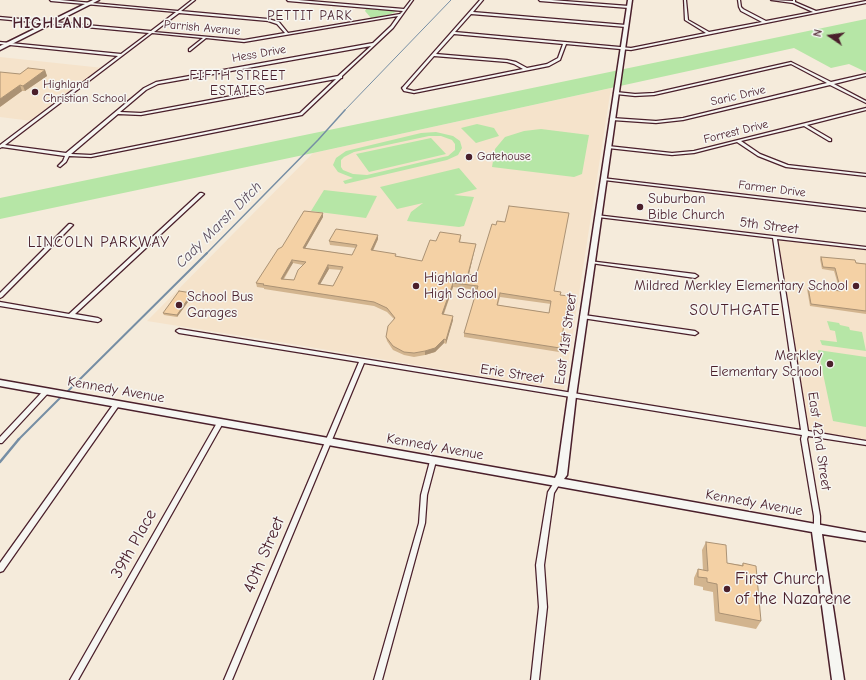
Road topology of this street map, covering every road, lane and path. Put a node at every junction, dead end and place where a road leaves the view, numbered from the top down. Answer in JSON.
{"nodes":[{"id":1,"x":51,"y":0,"type":"edge"},
{"id":2,"x":97,"y":0,"type":"edge"},
{"id":3,"x":194,"y":0,"type":"edge"},
{"id":4,"x":288,"y":0,"type":"edge"},
{"id":5,"x":412,"y":0,"type":"edge"},
{"id":6,"x":482,"y":0,"type":"edge"},
{"id":7,"x":540,"y":0,"type":"edge"},
{"id":8,"x":630,"y":0,"type":"edge"},
{"id":9,"x":685,"y":0,"type":"edge"},
{"id":10,"x":739,"y":0,"type":"edge"},
{"id":11,"x":772,"y":0,"type":"edge"},
{"id":12,"x":794,"y":1,"type":"edge"},
{"id":13,"x":866,"y":2,"type":"edge"},
{"id":14,"x":90,"y":4,"type":"junction"},
{"id":15,"x":629,"y":7,"type":"junction"},
{"id":16,"x":405,"y":10,"type":"junction"},
{"id":17,"x":179,"y":12,"type":"junction"},
{"id":18,"x":816,"y":12,"type":"junction"},
{"id":19,"x":470,"y":13,"type":"junction"},
{"id":20,"x":401,"y":15,"type":"junction"},
{"id":21,"x":0,"y":18,"type":"edge"},
{"id":22,"x":766,"y":22,"type":"junction"},
{"id":23,"x":51,"y":23,"type":"junction"},
{"id":24,"x":626,"y":26,"type":"junction"},
{"id":25,"x":151,"y":32,"type":"junction"},
{"id":26,"x":453,"y":33,"type":"junction"},
{"id":27,"x":708,"y":33,"type":"junction"},
{"id":28,"x":287,"y":34,"type":"junction"},
{"id":29,"x":205,"y":38,"type":"junction"},
{"id":30,"x":0,"y":43,"type":"edge"},
{"id":31,"x":11,"y":43,"type":"junction"},
{"id":32,"x":566,"y":43,"type":"junction"},
{"id":33,"x":374,"y":44,"type":"junction"},
{"id":34,"x":0,"y":48,"type":"edge"},
{"id":35,"x":623,"y":48,"type":"junction"},
{"id":36,"x":190,"y":50,"type":"dead end"},
{"id":37,"x":122,"y":55,"type":"junction"},
{"id":38,"x":434,"y":55,"type":"junction"},
{"id":39,"x":526,"y":69,"type":"junction"},
{"id":40,"x":866,"y":75,"type":"edge"},
{"id":41,"x":340,"y":76,"type":"junction"},
{"id":42,"x":831,"y":84,"type":"junction"},
{"id":43,"x":616,"y":93,"type":"junction"},
{"id":44,"x":866,"y":102,"type":"edge"},
{"id":45,"x":866,"y":109,"type":"edge"},
{"id":46,"x":117,"y":113,"type":"junction"},
{"id":47,"x":612,"y":119,"type":"junction"},
{"id":48,"x":805,"y":125,"type":"junction"},
{"id":49,"x":830,"y":140,"type":"dead end"},
{"id":50,"x":739,"y":142,"type":"junction"},
{"id":51,"x":0,"y":147,"type":"edge"},
{"id":52,"x":608,"y":147,"type":"junction"},
{"id":53,"x":67,"y":155,"type":"junction"},
{"id":54,"x":60,"y":166,"type":"dead end"},
{"id":55,"x":866,"y":175,"type":"edge"},
{"id":56,"x":604,"y":179,"type":"junction"},
{"id":57,"x":202,"y":194,"type":"dead end"},
{"id":58,"x":866,"y":210,"type":"edge"},
{"id":59,"x":598,"y":216,"type":"junction"},
{"id":60,"x":71,"y":225,"type":"dead end"},
{"id":61,"x":775,"y":238,"type":"junction"},
{"id":62,"x":866,"y":248,"type":"edge"},
{"id":63,"x":591,"y":262,"type":"junction"},
{"id":64,"x":695,"y":276,"type":"dead end"},
{"id":65,"x":0,"y":296,"type":"edge"},
{"id":66,"x":0,"y":304,"type":"edge"},
{"id":67,"x":71,"y":315,"type":"junction"},
{"id":68,"x":584,"y":317,"type":"junction"},
{"id":69,"x":98,"y":320,"type":"dead end"},
{"id":70,"x":179,"y":331,"type":"dead end"},
{"id":71,"x":695,"y":333,"type":"dead end"},
{"id":72,"x":362,"y":361,"type":"junction"},
{"id":73,"x":0,"y":383,"type":"edge"},
{"id":74,"x":47,"y":391,"type":"junction"},
{"id":75,"x":572,"y":396,"type":"junction"},
{"id":76,"x":117,"y":404,"type":"junction"},
{"id":77,"x":220,"y":423,"type":"junction"},
{"id":78,"x":805,"y":433,"type":"junction"},
{"id":79,"x":0,"y":441,"type":"edge"},
{"id":80,"x":328,"y":442,"type":"junction"},
{"id":81,"x":866,"y":443,"type":"edge"},
{"id":82,"x":433,"y":461,"type":"junction"},
{"id":83,"x":557,"y":483,"type":"junction"},
{"id":84,"x":817,"y":529,"type":"junction"},
{"id":85,"x":866,"y":537,"type":"edge"},
{"id":86,"x":0,"y":569,"type":"edge"},
{"id":87,"x":74,"y":680,"type":"edge"},
{"id":88,"x":228,"y":680,"type":"edge"},
{"id":89,"x":378,"y":680,"type":"edge"},
{"id":90,"x":535,"y":680,"type":"edge"},
{"id":91,"x":838,"y":680,"type":"edge"}],
"edges":[{"from":1,"to":14,"type":"street"},
{"from":2,"to":14,"type":"main road"},
{"from":3,"to":17,"type":"street"},
{"from":4,"to":16,"type":"street"},
{"from":5,"to":16,"type":"street"},
{"from":6,"to":19,"type":"street"},
{"from":7,"to":15,"type":"street"},
{"from":8,"to":15,"type":"street","name":"East 41st Street"},
{"from":9,"to":27,"type":"street"},
{"from":10,"to":22,"type":"street"},
{"from":11,"to":12,"type":"street"},
{"from":12,"to":18,"type":"street"},
{"from":13,"to":18,"type":"street"},
{"from":14,"to":17,"type":"street"},
{"from":14,"to":23,"type":"main road"},
{"from":15,"to":24,"type":"street","name":"East 41st Street"},
{"from":16,"to":20,"type":"street"},
{"from":17,"to":25,"type":"street"},
{"from":17,"to":28,"type":"street"},
{"from":18,"to":22,"type":"street"},
{"from":19,"to":24,"type":"street"},
{"from":19,"to":26,"type":"street"},
{"from":20,"to":28,"type":"street","name":"Parrish Avenue"},
{"from":20,"to":33,"type":"street"},
{"from":21,"to":23,"type":"street","name":"Parrish Avenue"},
{"from":22,"to":27,"type":"street"},
{"from":23,"to":25,"type":"street","name":"Parrish Avenue"},
{"from":23,"to":31,"type":"main road"},
{"from":24,"to":35,"type":"street","name":"East 41st Street"},
{"from":25,"to":29,"type":"street","name":"Parrish Avenue"},
{"from":25,"to":37,"type":"street"},
{"from":26,"to":32,"type":"street"},
{"from":26,"to":38,"type":"street"},
{"from":27,"to":35,"type":"street"},
{"from":28,"to":29,"type":"street","name":"Parrish Avenue"},
{"from":29,"to":36,"type":"street"},
{"from":30,"to":31,"type":"street"},
{"from":31,"to":34,"type":"main road"},
{"from":31,"to":37,"type":"street"},
{"from":32,"to":35,"type":"street"},
{"from":32,"to":39,"type":"street"},
{"from":33,"to":41,"type":"street"},
{"from":33,"to":46,"type":"street","name":"Hess Drive"},
{"from":35,"to":43,"type":"street","name":"East 41st Street"},
{"from":37,"to":51,"type":"street"},
{"from":38,"to":39,"type":"street"},
{"from":38,"to":39,"type":"street"},
{"from":40,"to":42,"type":"street","name":"Saric Drive"},
{"from":41,"to":46,"type":"street"},
{"from":41,"to":53,"type":"street"},
{"from":42,"to":43,"type":"street"},
{"from":42,"to":44,"type":"street"},
{"from":42,"to":47,"type":"street","name":"Saric Drive"},
{"from":43,"to":47,"type":"street","name":"East 41st Street"},
{"from":45,"to":48,"type":"street","name":"Forrest Drive"},
{"from":46,"to":53,"type":"street","name":"Hess Drive"},
{"from":47,"to":52,"type":"street","name":"East 41st Street"},
{"from":48,"to":49,"type":"street"},
{"from":48,"to":50,"type":"street","name":"Forrest Drive"},
{"from":50,"to":52,"type":"street","name":"Forrest Drive"},
{"from":50,"to":55,"type":"street"},
{"from":51,"to":53,"type":"street"},
{"from":52,"to":56,"type":"street","name":"East 41st Street"},
{"from":53,"to":54,"type":"street","name":"Hess Drive"},
{"from":56,"to":58,"type":"street","name":"Farmer Drive"},
{"from":56,"to":59,"type":"street","name":"East 41st Street"},
{"from":57,"to":67,"type":"street"},
{"from":59,"to":61,"type":"street","name":"5th Street"},
{"from":59,"to":63,"type":"street","name":"East 41st Street"},
{"from":60,"to":65,"type":"street"},
{"from":61,"to":62,"type":"street","name":"5th Street"},
{"from":61,"to":78,"type":"street","name":"East 42nd Street"},
{"from":63,"to":64,"type":"street"},
{"from":63,"to":68,"type":"street","name":"East 41st Street"},
{"from":66,"to":67,"type":"street"},
{"from":67,"to":69,"type":"street"},
{"from":68,"to":71,"type":"street"},
{"from":68,"to":75,"type":"street","name":"East 41st Street"},
{"from":70,"to":72,"type":"street","name":"Erie Street"},
{"from":72,"to":75,"type":"street","name":"Erie Street"},
{"from":72,"to":80,"type":"street","name":"40th Street"},
{"from":73,"to":74,"type":"street","name":"Kennedy Avenue"},
{"from":74,"to":76,"type":"street","name":"Kennedy Avenue"},
{"from":74,"to":79,"type":"street"},
{"from":75,"to":78,"type":"street","name":"Erie Street"},
{"from":75,"to":83,"type":"street","name":"East 41st Street"},
{"from":76,"to":77,"type":"street","name":"Kennedy Avenue"},
{"from":76,"to":86,"type":"street"},
{"from":77,"to":80,"type":"street","name":"Kennedy Avenue"},
{"from":77,"to":87,"type":"street","name":"39th Place"},
{"from":78,"to":81,"type":"street","name":"Erie Street"},
{"from":78,"to":84,"type":"street","name":"East 42nd Street"},
{"from":80,"to":82,"type":"street","name":"Kennedy Avenue"},
{"from":80,"to":88,"type":"street","name":"40th Street"},
{"from":82,"to":83,"type":"street","name":"Kennedy Avenue"},
{"from":82,"to":89,"type":"street"},
{"from":83,"to":84,"type":"street","name":"Kennedy Avenue"},
{"from":83,"to":90,"type":"street","name":"East 41st Street"},
{"from":84,"to":85,"type":"street","name":"Kennedy Avenue"},
{"from":84,"to":91,"type":"street"}]}
